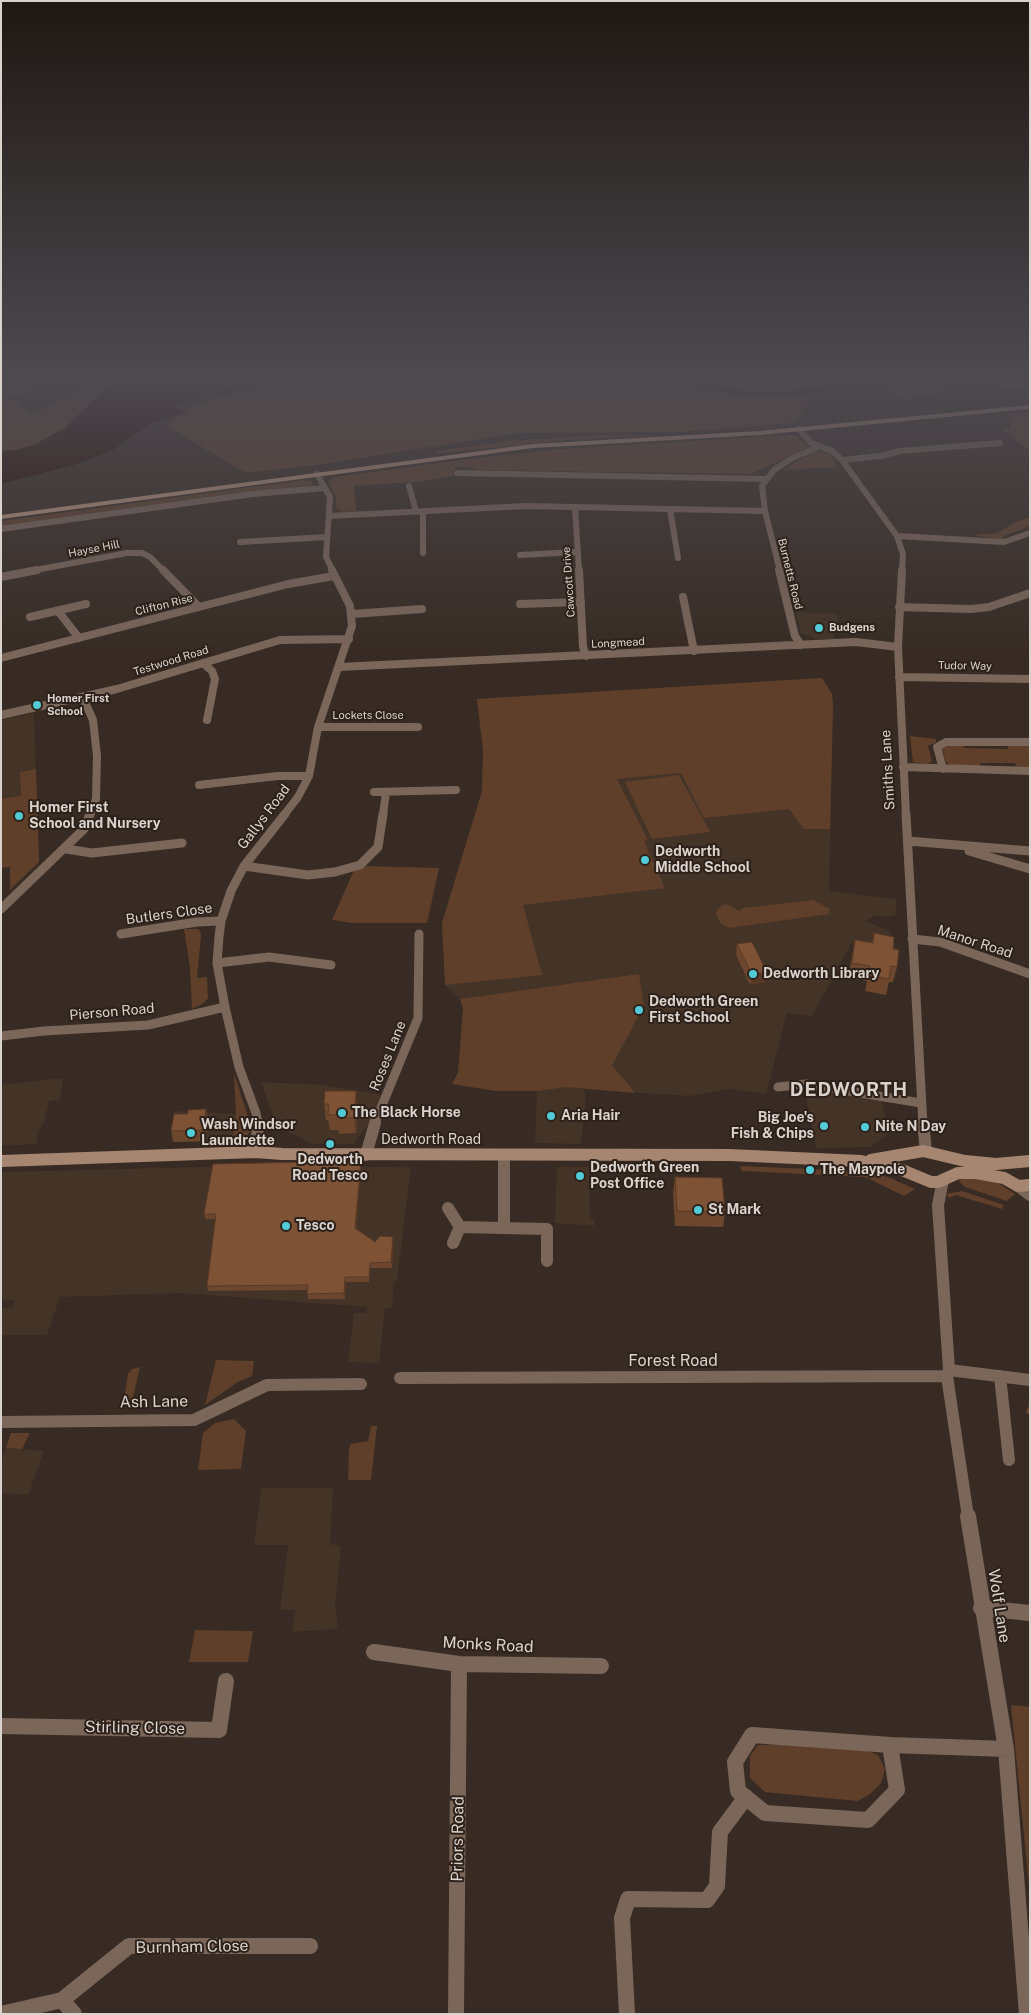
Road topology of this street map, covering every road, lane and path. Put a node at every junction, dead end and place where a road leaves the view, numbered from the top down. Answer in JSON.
{"nodes":[{"id":1,"x":324,"y":473,"type":"edge"},
{"id":2,"x":520,"y":473,"type":"edge"},
{"id":3,"x":771,"y":473,"type":"edge"},
{"id":4,"x":852,"y":473,"type":"edge"},
{"id":5,"x":317,"y":474,"type":"junction"},
{"id":6,"x":766,"y":479,"type":"junction"},
{"id":7,"x":325,"y":488,"type":"junction"},
{"id":8,"x":407,"y":490,"type":"dead end"},
{"id":9,"x":575,"y":507,"type":"junction"},
{"id":10,"x":670,"y":509,"type":"junction"},
{"id":11,"x":419,"y":511,"type":"junction"},
{"id":12,"x":765,"y":511,"type":"junction"},
{"id":13,"x":329,"y":516,"type":"junction"},
{"id":14,"x":1,"y":517,"type":"edge"},
{"id":15,"x":1,"y":529,"type":"edge"},
{"id":16,"x":1030,"y":533,"type":"edge"},
{"id":17,"x":898,"y":536,"type":"junction"},
{"id":18,"x":327,"y":537,"type":"junction"},
{"id":19,"x":239,"y":542,"type":"dead end"},
{"id":20,"x":422,"y":552,"type":"dead end"},
{"id":21,"x":577,"y":552,"type":"junction"},
{"id":22,"x":520,"y":555,"type":"dead end"},
{"id":23,"x":678,"y":558,"type":"dead end"},
{"id":24,"x":334,"y":576,"type":"junction"},
{"id":25,"x":1,"y":577,"type":"edge"},
{"id":26,"x":1030,"y":593,"type":"edge"},
{"id":27,"x":683,"y":597,"type":"dead end"},
{"id":28,"x":581,"y":602,"type":"junction"},
{"id":29,"x":86,"y":604,"type":"dead end"},
{"id":30,"x":520,"y":604,"type":"dead end"},
{"id":31,"x":899,"y":606,"type":"junction"},
{"id":32,"x":200,"y":607,"type":"junction"},
{"id":33,"x":422,"y":609,"type":"dead end"},
{"id":34,"x":58,"y":611,"type":"junction"},
{"id":35,"x":352,"y":614,"type":"junction"},
{"id":36,"x":30,"y":617,"type":"dead end"},
{"id":37,"x":79,"y":638,"type":"junction"},
{"id":38,"x":349,"y":638,"type":"junction"},
{"id":39,"x":801,"y":645,"type":"junction"},
{"id":40,"x":898,"y":647,"type":"junction"},
{"id":41,"x":694,"y":651,"type":"junction"},
{"id":42,"x":586,"y":656,"type":"junction"},
{"id":43,"x":1,"y":658,"type":"edge"},
{"id":44,"x":204,"y":663,"type":"junction"},
{"id":45,"x":339,"y":667,"type":"junction"},
{"id":46,"x":899,"y":677,"type":"junction"},
{"id":47,"x":1030,"y":679,"type":"edge"},
{"id":48,"x":83,"y":698,"type":"junction"},
{"id":49,"x":218,"y":713,"type":"dead end"},
{"id":50,"x":1,"y":716,"type":"edge"},
{"id":51,"x":318,"y":727,"type":"junction"},
{"id":52,"x":418,"y":727,"type":"dead end"},
{"id":53,"x":1030,"y":742,"type":"edge"},
{"id":54,"x":903,"y":767,"type":"junction"},
{"id":55,"x":943,"y":769,"type":"junction"},
{"id":56,"x":1030,"y":771,"type":"edge"},
{"id":57,"x":309,"y":776,"type":"junction"},
{"id":58,"x":199,"y":785,"type":"dead end"},
{"id":59,"x":456,"y":790,"type":"dead end"},
{"id":60,"x":374,"y":792,"type":"dead end"},
{"id":61,"x":386,"y":792,"type":"junction"},
{"id":62,"x":908,"y":841,"type":"junction"},
{"id":63,"x":182,"y":843,"type":"dead end"},
{"id":64,"x":951,"y":845,"type":"junction"},
{"id":65,"x":66,"y":849,"type":"junction"},
{"id":66,"x":1030,"y":851,"type":"edge"},
{"id":67,"x":244,"y":866,"type":"junction"},
{"id":68,"x":1030,"y":869,"type":"edge"},
{"id":69,"x":1,"y":909,"type":"edge"},
{"id":70,"x":221,"y":921,"type":"junction"},
{"id":71,"x":419,"y":934,"type":"dead end"},
{"id":72,"x":121,"y":935,"type":"dead end"},
{"id":73,"x":912,"y":939,"type":"junction"},
{"id":74,"x":217,"y":963,"type":"junction"},
{"id":75,"x":331,"y":964,"type":"dead end"},
{"id":76,"x":1030,"y":974,"type":"edge"},
{"id":77,"x":225,"y":1007,"type":"junction"},
{"id":78,"x":1,"y":1036,"type":"edge"},
{"id":79,"x":778,"y":1086,"type":"dead end"},
{"id":80,"x":921,"y":1103,"type":"junction"},
{"id":81,"x":926,"y":1151,"type":"junction"},
{"id":82,"x":256,"y":1152,"type":"junction"},
{"id":83,"x":914,"y":1154,"type":"junction"},
{"id":84,"x":366,"y":1155,"type":"junction"},
{"id":85,"x":504,"y":1155,"type":"junction"},
{"id":86,"x":943,"y":1157,"type":"junction"},
{"id":87,"x":1,"y":1161,"type":"edge"},
{"id":88,"x":861,"y":1161,"type":"junction"},
{"id":89,"x":1022,"y":1163,"type":"edge"},
{"id":90,"x":920,"y":1178,"type":"junction"},
{"id":91,"x":946,"y":1178,"type":"junction"},
{"id":92,"x":1004,"y":1178,"type":"junction"},
{"id":93,"x":1024,"y":1186,"type":"edge"},
{"id":94,"x":1030,"y":1195,"type":"edge"},
{"id":95,"x":938,"y":1205,"type":"junction"},
{"id":96,"x":448,"y":1208,"type":"dead end"},
{"id":97,"x":460,"y":1228,"type":"junction"},
{"id":98,"x":504,"y":1228,"type":"junction"},
{"id":99,"x":453,"y":1243,"type":"dead end"},
{"id":100,"x":547,"y":1261,"type":"dead end"},
{"id":101,"x":948,"y":1373,"type":"junction"},
{"id":102,"x":1000,"y":1376,"type":"junction"},
{"id":103,"x":400,"y":1378,"type":"dead end"},
{"id":104,"x":1030,"y":1380,"type":"edge"},
{"id":105,"x":361,"y":1384,"type":"dead end"},
{"id":106,"x":1,"y":1422,"type":"edge"},
{"id":107,"x":1010,"y":1460,"type":"dead end"},
{"id":108,"x":981,"y":1608,"type":"junction"},
{"id":109,"x":1030,"y":1613,"type":"edge"},
{"id":110,"x":374,"y":1652,"type":"dead end"},
{"id":111,"x":460,"y":1664,"type":"junction"},
{"id":112,"x":601,"y":1666,"type":"dead end"},
{"id":113,"x":226,"y":1681,"type":"dead end"},
{"id":114,"x":1,"y":1726,"type":"edge"},
{"id":115,"x":890,"y":1745,"type":"junction"},
{"id":116,"x":1006,"y":1749,"type":"junction"},
{"id":117,"x":746,"y":1797,"type":"junction"},
{"id":118,"x":310,"y":1946,"type":"dead end"},
{"id":119,"x":62,"y":2000,"type":"junction"},
{"id":120,"x":1,"y":2014,"type":"edge"},
{"id":121,"x":74,"y":2014,"type":"edge"},
{"id":122,"x":456,"y":2014,"type":"edge"},
{"id":123,"x":627,"y":2014,"type":"edge"},
{"id":124,"x":1027,"y":2014,"type":"edge"}],
"edges":[{"from":1,"to":5,"type":"main road"},
{"from":2,"to":6,"type":"street"},
{"from":3,"to":6,"type":"street"},
{"from":4,"to":17,"type":"street","name":"Smiths Lane"},
{"from":5,"to":7,"type":"street"},
{"from":5,"to":14,"type":"main road"},
{"from":6,"to":12,"type":"street","name":"Burnetts Road"},
{"from":7,"to":13,"type":"street"},
{"from":7,"to":15,"type":"street"},
{"from":8,"to":11,"type":"street"},
{"from":9,"to":10,"type":"street"},
{"from":9,"to":11,"type":"street"},
{"from":9,"to":21,"type":"street","name":"Cawcott Drive"},
{"from":10,"to":12,"type":"street"},
{"from":10,"to":23,"type":"street"},
{"from":11,"to":13,"type":"street"},
{"from":11,"to":20,"type":"street"},
{"from":12,"to":39,"type":"street","name":"Burnetts Road"},
{"from":13,"to":18,"type":"street"},
{"from":16,"to":17,"type":"street"},
{"from":17,"to":31,"type":"street","name":"Smiths Lane"},
{"from":18,"to":19,"type":"street"},
{"from":18,"to":24,"type":"street"},
{"from":21,"to":22,"type":"street"},
{"from":21,"to":28,"type":"street","name":"Cawcott Drive"},
{"from":24,"to":32,"type":"street","name":"Clifton Rise"},
{"from":24,"to":35,"type":"street"},
{"from":25,"to":32,"type":"street","name":"Hayse Hill"},
{"from":26,"to":31,"type":"street"},
{"from":27,"to":41,"type":"street"},
{"from":28,"to":30,"type":"street"},
{"from":28,"to":42,"type":"street","name":"Cawcott Drive"},
{"from":29,"to":34,"type":"street"},
{"from":31,"to":40,"type":"street","name":"Smiths Lane"},
{"from":32,"to":37,"type":"street","name":"Clifton Rise"},
{"from":33,"to":35,"type":"street"},
{"from":34,"to":36,"type":"street"},
{"from":34,"to":37,"type":"street"},
{"from":35,"to":38,"type":"street","name":"Gallys Road"},
{"from":37,"to":43,"type":"street","name":"Clifton Rise"},
{"from":38,"to":44,"type":"street","name":"Testwood Road"},
{"from":38,"to":45,"type":"street","name":"Gallys Road"},
{"from":39,"to":40,"type":"street","name":"Longmead"},
{"from":39,"to":41,"type":"street","name":"Longmead"},
{"from":40,"to":46,"type":"street","name":"Smiths Lane"},
{"from":41,"to":42,"type":"street","name":"Longmead"},
{"from":42,"to":45,"type":"street","name":"Longmead"},
{"from":44,"to":48,"type":"street","name":"Testwood Road"},
{"from":44,"to":49,"type":"street"},
{"from":45,"to":51,"type":"street","name":"Gallys Road"},
{"from":46,"to":47,"type":"street","name":"Tudor Way"},
{"from":46,"to":54,"type":"street","name":"Smiths Lane"},
{"from":48,"to":50,"type":"street","name":"Testwood Road"},
{"from":48,"to":65,"type":"street"},
{"from":51,"to":52,"type":"street","name":"Lockets Close"},
{"from":51,"to":57,"type":"street","name":"Gallys Road"},
{"from":53,"to":55,"type":"street"},
{"from":54,"to":55,"type":"street"},
{"from":54,"to":62,"type":"street","name":"Smiths Lane"},
{"from":55,"to":56,"type":"street"},
{"from":57,"to":58,"type":"street"},
{"from":57,"to":67,"type":"street","name":"Gallys Road"},
{"from":59,"to":61,"type":"street"},
{"from":60,"to":61,"type":"street"},
{"from":61,"to":67,"type":"street"},
{"from":62,"to":64,"type":"street"},
{"from":62,"to":73,"type":"street","name":"Smiths Lane"},
{"from":63,"to":65,"type":"street"},
{"from":64,"to":66,"type":"street"},
{"from":64,"to":68,"type":"street"},
{"from":65,"to":69,"type":"street"},
{"from":67,"to":70,"type":"street","name":"Gallys Road"},
{"from":70,"to":72,"type":"street","name":"Butlers Close"},
{"from":70,"to":74,"type":"street","name":"Gallys Road"},
{"from":71,"to":84,"type":"street","name":"Roses Lane"},
{"from":73,"to":76,"type":"street","name":"Manor Road"},
{"from":73,"to":80,"type":"street","name":"Smiths Lane"},
{"from":74,"to":75,"type":"street"},
{"from":74,"to":77,"type":"street","name":"Gallys Road"},
{"from":77,"to":78,"type":"street","name":"Pierson Road"},
{"from":77,"to":82,"type":"street","name":"Gallys Road"},
{"from":79,"to":80,"type":"street"},
{"from":80,"to":81,"type":"street","name":"Smiths Lane"},
{"from":81,"to":83,"type":"main road","name":"Dedworth Road"},
{"from":81,"to":86,"type":"main road"},
{"from":82,"to":84,"type":"main road","name":"Dedworth Road"},
{"from":82,"to":87,"type":"main road","name":"Dedworth Road"},
{"from":83,"to":88,"type":"main road","name":"Dedworth Road"},
{"from":83,"to":90,"type":"main road"},
{"from":84,"to":85,"type":"main road","name":"Dedworth Road"},
{"from":85,"to":88,"type":"main road","name":"Dedworth Road"},
{"from":85,"to":98,"type":"street"},
{"from":86,"to":89,"type":"main road"},
{"from":86,"to":91,"type":"main road"},
{"from":88,"to":90,"type":"main road","name":"Dedworth Road"},
{"from":89,"to":92,"type":"main road"},
{"from":90,"to":91,"type":"main road","name":"Dedworth Road"},
{"from":90,"to":95,"type":"street","name":"Wolf Lane"},
{"from":91,"to":92,"type":"main road","name":"Dedworth Road"},
{"from":91,"to":95,"type":"street","name":"Wolf Lane"},
{"from":92,"to":93,"type":"main road","name":"Dedworth Road"},
{"from":93,"to":94,"type":"street"},
{"from":95,"to":101,"type":"street","name":"Wolf Lane"},
{"from":96,"to":97,"type":"street"},
{"from":97,"to":98,"type":"street"},
{"from":97,"to":99,"type":"street"},
{"from":98,"to":100,"type":"street"},
{"from":101,"to":102,"type":"street","name":"Forest Road"},
{"from":101,"to":103,"type":"street","name":"Forest Road"},
{"from":101,"to":108,"type":"street","name":"Wolf Lane"},
{"from":102,"to":104,"type":"street","name":"Forest Road"},
{"from":102,"to":107,"type":"street"},
{"from":105,"to":106,"type":"street","name":"Ash Lane"},
{"from":108,"to":109,"type":"street"},
{"from":108,"to":116,"type":"street","name":"Wolf Lane"},
{"from":110,"to":111,"type":"street","name":"Monks Road"},
{"from":111,"to":112,"type":"street","name":"Monks Road"},
{"from":111,"to":122,"type":"street","name":"Priors Road"},
{"from":113,"to":114,"type":"street","name":"Stirling Close"},
{"from":115,"to":116,"type":"street"},
{"from":115,"to":117,"type":"street"},
{"from":115,"to":117,"type":"street"},
{"from":116,"to":124,"type":"street","name":"Wolf Lane"},
{"from":117,"to":123,"type":"street"},
{"from":118,"to":119,"type":"street","name":"Burnham Close"},
{"from":119,"to":120,"type":"street","name":"Burnham Close"},
{"from":119,"to":121,"type":"street"}]}
